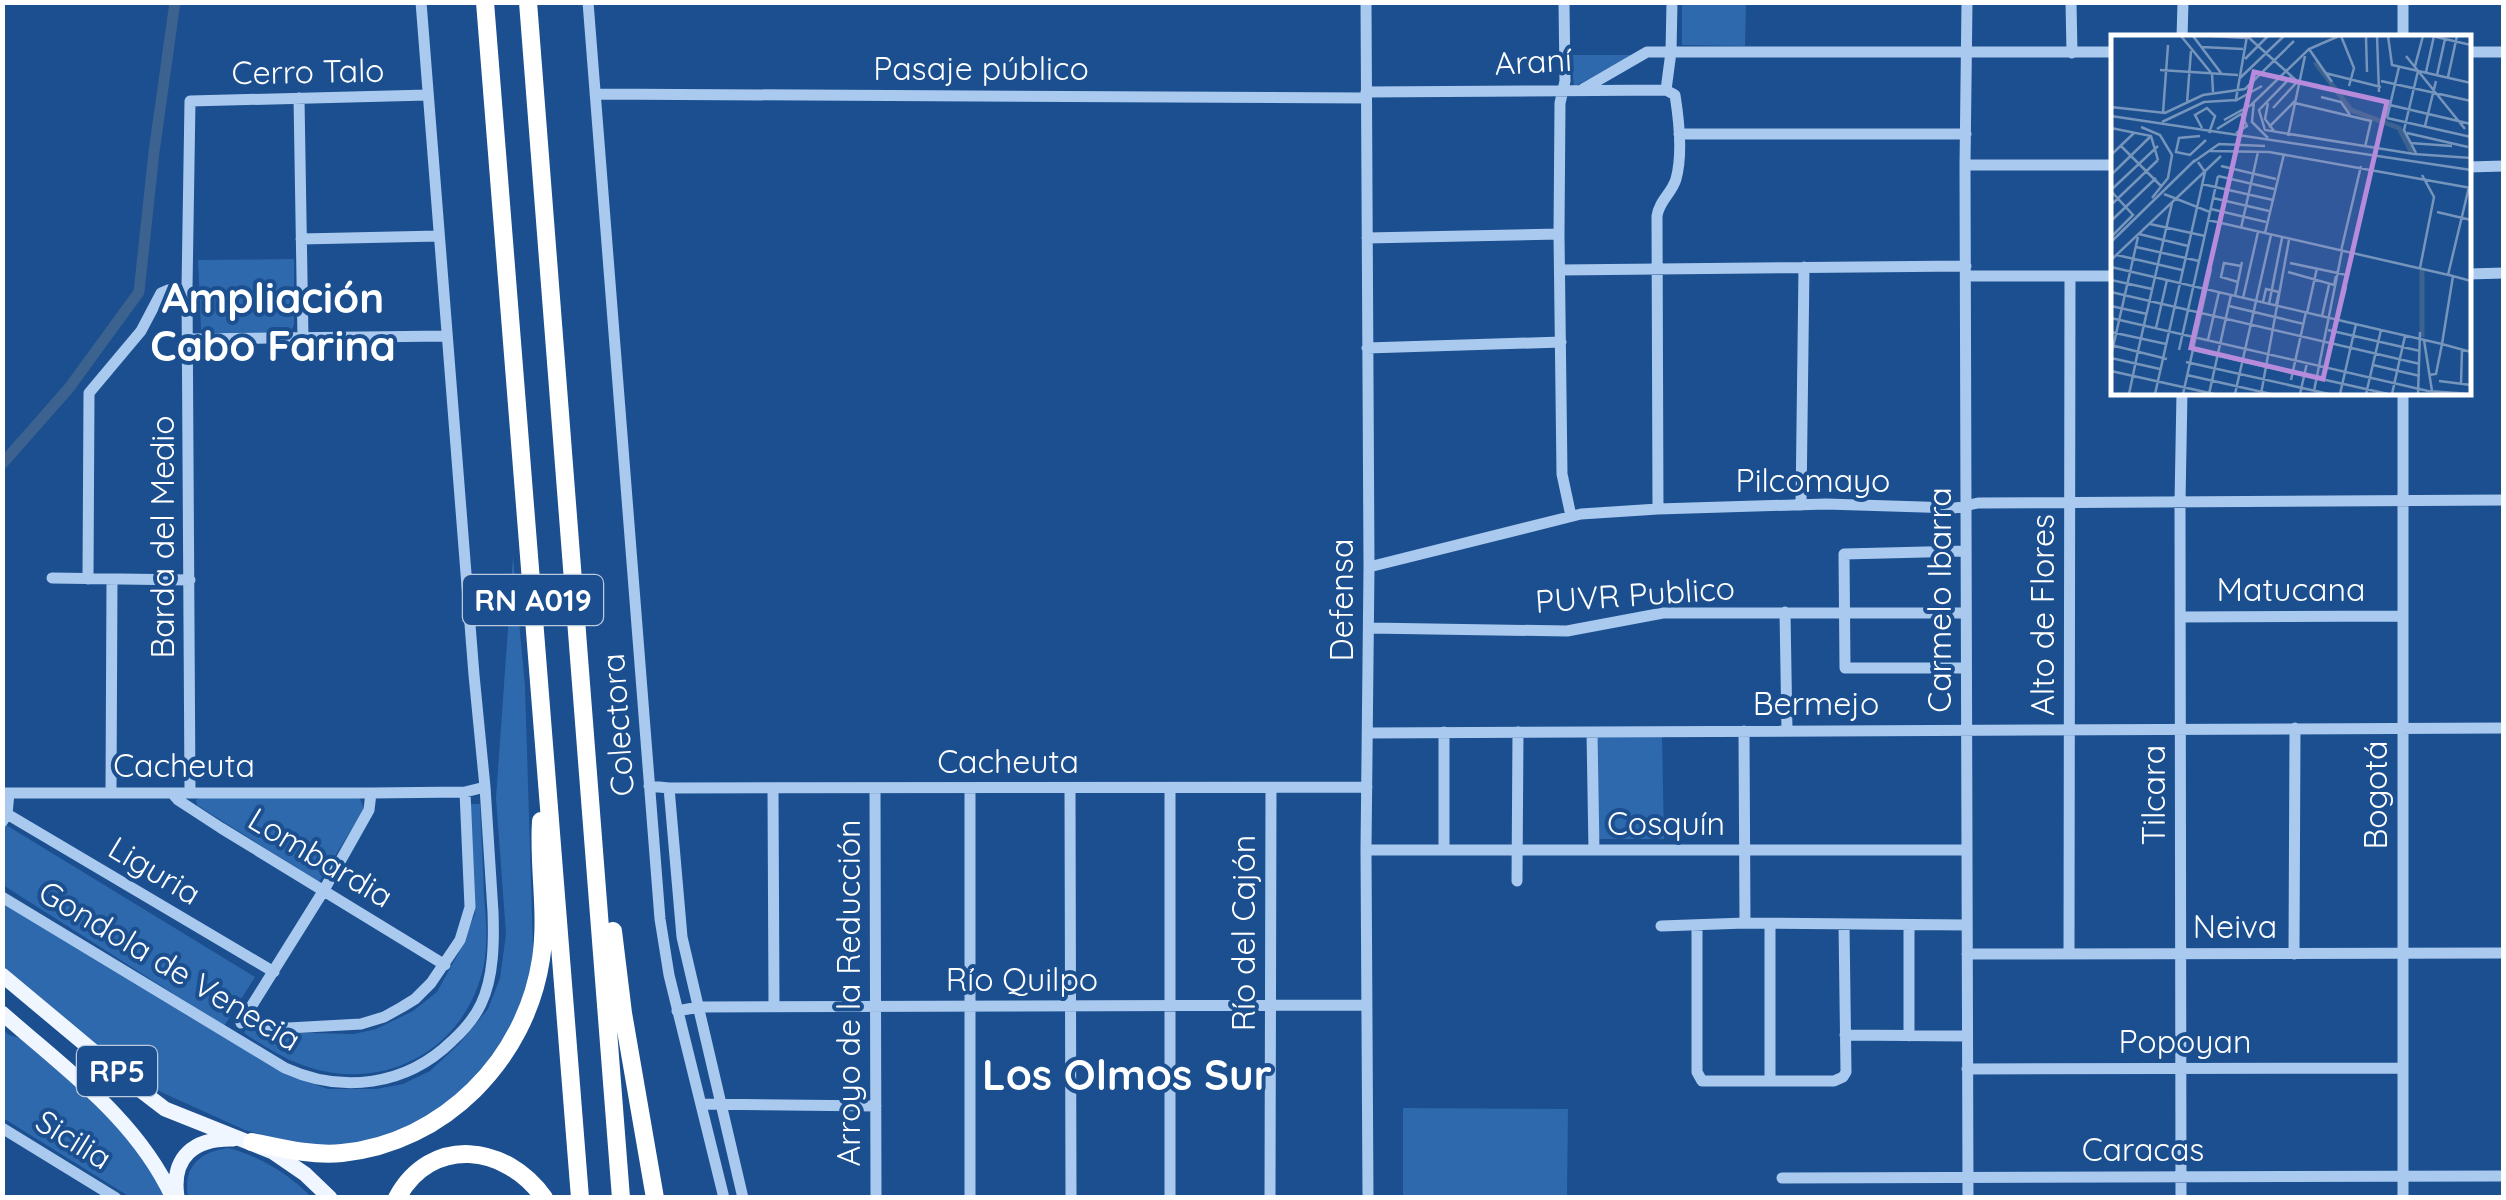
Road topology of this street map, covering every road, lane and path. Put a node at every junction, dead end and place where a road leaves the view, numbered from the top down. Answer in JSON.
{"nodes":[{"id":1,"x":421,"y":2,"type":"edge"},
{"id":2,"x":486,"y":2,"type":"edge"},
{"id":3,"x":528,"y":2,"type":"edge"},
{"id":4,"x":588,"y":2,"type":"edge"},
{"id":5,"x":1366,"y":2,"type":"edge"},
{"id":6,"x":1564,"y":2,"type":"edge"},
{"id":7,"x":1672,"y":2,"type":"edge"},
{"id":8,"x":1967,"y":2,"type":"edge"},
{"id":9,"x":2071,"y":2,"type":"edge"},
{"id":10,"x":2183,"y":2,"type":"edge"},
{"id":11,"x":2403,"y":2,"type":"edge"},
{"id":12,"x":2182,"y":35,"type":"edge"},
{"id":13,"x":2403,"y":35,"type":"edge"},
{"id":14,"x":1671,"y":52,"type":"junction"},
{"id":15,"x":2111,"y":52,"type":"edge"},
{"id":16,"x":2471,"y":52,"type":"edge"},
{"id":17,"x":2504,"y":52,"type":"edge"},
{"id":18,"x":2072,"y":53,"type":"junction"},
{"id":19,"x":1967,"y":54,"type":"junction"},
{"id":20,"x":1563,"y":90,"type":"junction"},
{"id":21,"x":1581,"y":90,"type":"junction"},
{"id":22,"x":1666,"y":90,"type":"junction"},
{"id":23,"x":595,"y":94,"type":"junction"},
{"id":24,"x":428,"y":95,"type":"junction"},
{"id":25,"x":1366,"y":95,"type":"junction"},
{"id":26,"x":298,"y":98,"type":"junction"},
{"id":27,"x":190,"y":101,"type":"joint"},
{"id":28,"x":1679,"y":134,"type":"junction"},
{"id":29,"x":1966,"y":134,"type":"junction"},
{"id":30,"x":1966,"y":165,"type":"junction"},
{"id":31,"x":2111,"y":165,"type":"edge"},
{"id":32,"x":2471,"y":166,"type":"edge"},
{"id":33,"x":2504,"y":166,"type":"edge"},
{"id":34,"x":1559,"y":234,"type":"junction"},
{"id":35,"x":439,"y":236,"type":"junction"},
{"id":36,"x":1367,"y":238,"type":"junction"},
{"id":37,"x":301,"y":239,"type":"junction"},
{"id":38,"x":1804,"y":267,"type":"junction"},
{"id":39,"x":1657,"y":269,"type":"junction"},
{"id":40,"x":1560,"y":270,"type":"junction"},
{"id":41,"x":1966,"y":271,"type":"junction"},
{"id":42,"x":2504,"y":273,"type":"edge"},
{"id":43,"x":2471,"y":274,"type":"edge"},
{"id":44,"x":2070,"y":276,"type":"junction"},
{"id":45,"x":2111,"y":276,"type":"edge"},
{"id":46,"x":188,"y":288,"type":"junction"},
{"id":47,"x":447,"y":336,"type":"junction"},
{"id":48,"x":303,"y":338,"type":"junction"},
{"id":49,"x":188,"y":339,"type":"junction"},
{"id":50,"x":1560,"y":342,"type":"junction"},
{"id":51,"x":1367,"y":348,"type":"junction"},
{"id":52,"x":2182,"y":395,"type":"edge"},
{"id":53,"x":2403,"y":395,"type":"edge"},
{"id":54,"x":566,"y":495,"type":"junction"},
{"id":55,"x":2504,"y":500,"type":"edge"},
{"id":56,"x":2403,"y":501,"type":"junction"},
{"id":57,"x":2070,"y":502,"type":"junction"},
{"id":58,"x":2180,"y":502,"type":"junction"},
{"id":59,"x":1801,"y":505,"type":"junction"},
{"id":60,"x":1966,"y":506,"type":"junction"},
{"id":61,"x":1658,"y":509,"type":"junction"},
{"id":62,"x":1570,"y":516,"type":"junction"},
{"id":63,"x":1966,"y":551,"type":"junction"},
{"id":64,"x":1369,"y":567,"type":"junction"},
{"id":65,"x":52,"y":578,"type":"dead end"},
{"id":66,"x":88,"y":579,"type":"junction"},
{"id":67,"x":112,"y":579,"type":"junction"},
{"id":68,"x":190,"y":580,"type":"junction"},
{"id":69,"x":1785,"y":612,"type":"junction"},
{"id":70,"x":1844,"y":612,"type":"junction"},
{"id":71,"x":1966,"y":613,"type":"junction"},
{"id":72,"x":2403,"y":616,"type":"junction"},
{"id":73,"x":2180,"y":617,"type":"junction"},
{"id":74,"x":1369,"y":628,"type":"junction"},
{"id":75,"x":1966,"y":668,"type":"junction"},
{"id":76,"x":2294,"y":728,"type":"junction"},
{"id":77,"x":2403,"y":728,"type":"junction"},
{"id":78,"x":2504,"y":728,"type":"edge"},
{"id":79,"x":2069,"y":729,"type":"junction"},
{"id":80,"x":2180,"y":729,"type":"junction"},
{"id":81,"x":1966,"y":730,"type":"junction"},
{"id":82,"x":1744,"y":731,"type":"junction"},
{"id":83,"x":1788,"y":731,"type":"junction"},
{"id":84,"x":1444,"y":732,"type":"junction"},
{"id":85,"x":1518,"y":732,"type":"junction"},
{"id":86,"x":1592,"y":732,"type":"junction"},
{"id":87,"x":1368,"y":733,"type":"junction"},
{"id":88,"x":546,"y":766,"type":"junction"},
{"id":89,"x":649,"y":786,"type":"junction"},
{"id":90,"x":485,"y":788,"type":"junction"},
{"id":91,"x":670,"y":788,"type":"junction"},
{"id":92,"x":773,"y":788,"type":"junction"},
{"id":93,"x":876,"y":788,"type":"junction"},
{"id":94,"x":970,"y":788,"type":"junction"},
{"id":95,"x":1070,"y":788,"type":"junction"},
{"id":96,"x":1170,"y":788,"type":"junction"},
{"id":97,"x":1271,"y":788,"type":"junction"},
{"id":98,"x":1367,"y":788,"type":"junction"},
{"id":99,"x":111,"y":792,"type":"junction"},
{"id":100,"x":172,"y":792,"type":"junction"},
{"id":101,"x":190,"y":792,"type":"junction"},
{"id":102,"x":465,"y":792,"type":"junction"},
{"id":103,"x":6,"y":793,"type":"edge"},
{"id":104,"x":372,"y":793,"type":"junction"},
{"id":105,"x":5,"y":818,"type":"edge"},
{"id":106,"x":1366,"y":850,"type":"junction"},
{"id":107,"x":1444,"y":850,"type":"junction"},
{"id":108,"x":1518,"y":850,"type":"junction"},
{"id":109,"x":1594,"y":850,"type":"junction"},
{"id":110,"x":1745,"y":850,"type":"junction"},
{"id":111,"x":1966,"y":850,"type":"junction"},
{"id":112,"x":1518,"y":881,"type":"dead end"},
{"id":113,"x":324,"y":890,"type":"junction"},
{"id":114,"x":2,"y":897,"type":"edge"},
{"id":115,"x":1745,"y":923,"type":"junction"},
{"id":116,"x":1770,"y":924,"type":"junction"},
{"id":117,"x":1844,"y":924,"type":"junction"},
{"id":118,"x":1909,"y":925,"type":"junction"},
{"id":119,"x":1967,"y":925,"type":"junction"},
{"id":120,"x":1661,"y":926,"type":"dead end"},
{"id":121,"x":1696,"y":926,"type":"junction"},
{"id":122,"x":2504,"y":953,"type":"edge"},
{"id":123,"x":1967,"y":954,"type":"junction"},
{"id":124,"x":2069,"y":954,"type":"junction"},
{"id":125,"x":2180,"y":954,"type":"junction"},
{"id":126,"x":2294,"y":954,"type":"junction"},
{"id":127,"x":2403,"y":954,"type":"junction"},
{"id":128,"x":445,"y":965,"type":"junction"},
{"id":129,"x":274,"y":972,"type":"junction"},
{"id":130,"x":2,"y":975,"type":"edge"},
{"id":131,"x":1367,"y":1005,"type":"junction"},
{"id":132,"x":699,"y":1006,"type":"junction"},
{"id":133,"x":774,"y":1006,"type":"junction"},
{"id":134,"x":874,"y":1006,"type":"junction"},
{"id":135,"x":970,"y":1006,"type":"junction"},
{"id":136,"x":1070,"y":1006,"type":"junction"},
{"id":137,"x":1170,"y":1006,"type":"junction"},
{"id":138,"x":1270,"y":1006,"type":"junction"},
{"id":139,"x":678,"y":1010,"type":"junction"},
{"id":140,"x":2,"y":1013,"type":"edge"},
{"id":141,"x":243,"y":1020,"type":"junction"},
{"id":142,"x":232,"y":1036,"type":"junction"},
{"id":143,"x":1845,"y":1036,"type":"junction"},
{"id":144,"x":1909,"y":1036,"type":"junction"},
{"id":145,"x":1967,"y":1036,"type":"junction"},
{"id":146,"x":2403,"y":1068,"type":"junction"},
{"id":147,"x":2181,"y":1069,"type":"junction"},
{"id":148,"x":1967,"y":1070,"type":"junction"},
{"id":149,"x":1770,"y":1080,"type":"junction"},
{"id":150,"x":701,"y":1104,"type":"junction"},
{"id":151,"x":721,"y":1104,"type":"junction"},
{"id":152,"x":876,"y":1106,"type":"junction"},
{"id":153,"x":2,"y":1128,"type":"edge"},
{"id":154,"x":249,"y":1141,"type":"junction"},
{"id":155,"x":2403,"y":1176,"type":"junction"},
{"id":156,"x":2504,"y":1176,"type":"edge"},
{"id":157,"x":1968,"y":1177,"type":"junction"},
{"id":158,"x":2181,"y":1177,"type":"junction"},
{"id":159,"x":1782,"y":1178,"type":"dead end"},
{"id":160,"x":116,"y":1198,"type":"edge"},
{"id":161,"x":175,"y":1198,"type":"edge"},
{"id":162,"x":330,"y":1198,"type":"edge"},
{"id":163,"x":396,"y":1198,"type":"edge"},
{"id":164,"x":544,"y":1198,"type":"edge"},
{"id":165,"x":580,"y":1198,"type":"edge"},
{"id":166,"x":621,"y":1198,"type":"edge"},
{"id":167,"x":655,"y":1198,"type":"edge"},
{"id":168,"x":724,"y":1198,"type":"edge"},
{"id":169,"x":743,"y":1198,"type":"edge"},
{"id":170,"x":876,"y":1198,"type":"edge"},
{"id":171,"x":970,"y":1198,"type":"edge"},
{"id":172,"x":1071,"y":1198,"type":"edge"},
{"id":173,"x":1170,"y":1198,"type":"edge"},
{"id":174,"x":1270,"y":1198,"type":"edge"},
{"id":175,"x":1368,"y":1198,"type":"edge"},
{"id":176,"x":1968,"y":1198,"type":"edge"},
{"id":177,"x":2181,"y":1198,"type":"edge"},
{"id":178,"x":2403,"y":1198,"type":"edge"}],
"edges":[{"from":1,"to":24,"type":"street"},
{"from":2,"to":88,"type":"highway","number":"RN A019"},
{"from":3,"to":54,"type":"highway","number":"RN A019"},
{"from":4,"to":23,"type":"street","name":"Colectora"},
{"from":5,"to":25,"type":"street","name":"Defensa"},
{"from":6,"to":20,"type":"street"},
{"from":7,"to":14,"type":"street"},
{"from":8,"to":19,"type":"street","name":"Carmelo Ibarra"},
{"from":9,"to":18,"type":"street"},
{"from":10,"to":12,"type":"street"},
{"from":11,"to":13,"type":"street"},
{"from":14,"to":19,"type":"street","name":"Araní"},
{"from":14,"to":21,"type":"street","name":"Araní"},
{"from":14,"to":22,"type":"street"},
{"from":15,"to":18,"type":"street","name":"Araní"},
{"from":16,"to":17,"type":"street"},
{"from":18,"to":19,"type":"street","name":"Araní"},
{"from":19,"to":29,"type":"street","name":"Carmelo Ibarra"},
{"from":20,"to":21,"type":"street","name":"Araní"},
{"from":20,"to":25,"type":"street","name":"Araní"},
{"from":20,"to":34,"type":"street"},
{"from":21,"to":22,"type":"street"},
{"from":22,"to":28,"type":"street"},
{"from":23,"to":25,"type":"street","name":"Pasaje público"},
{"from":23,"to":89,"type":"street","name":"Colectora"},
{"from":24,"to":26,"type":"street","name":"Cerro Talo"},
{"from":24,"to":35,"type":"street"},
{"from":25,"to":36,"type":"street","name":"Defensa"},
{"from":26,"to":27,"type":"street","name":"Cerro Talo"},
{"from":26,"to":37,"type":"street"},
{"from":27,"to":46,"type":"street","name":"Barda del Medio"},
{"from":28,"to":29,"type":"street"},
{"from":28,"to":39,"type":"street"},
{"from":29,"to":30,"type":"street","name":"Carmelo Ibarra"},
{"from":30,"to":31,"type":"street"},
{"from":30,"to":41,"type":"street","name":"Carmelo Ibarra"},
{"from":32,"to":33,"type":"street"},
{"from":34,"to":36,"type":"street"},
{"from":34,"to":40,"type":"street"},
{"from":35,"to":37,"type":"street"},
{"from":35,"to":47,"type":"street"},
{"from":36,"to":51,"type":"street","name":"Defensa"},
{"from":37,"to":48,"type":"street"},
{"from":38,"to":39,"type":"street"},
{"from":38,"to":41,"type":"street"},
{"from":38,"to":59,"type":"street"},
{"from":39,"to":40,"type":"street"},
{"from":39,"to":61,"type":"street"},
{"from":40,"to":50,"type":"street"},
{"from":41,"to":44,"type":"street"},
{"from":41,"to":60,"type":"street","name":"Carmelo Ibarra"},
{"from":42,"to":43,"type":"street"},
{"from":44,"to":45,"type":"street"},
{"from":44,"to":57,"type":"street","name":"Alto de Flores"},
{"from":46,"to":49,"type":"street","name":"Barda del Medio"},
{"from":46,"to":66,"type":"street"},
{"from":47,"to":48,"type":"street"},
{"from":47,"to":90,"type":"street"},
{"from":48,"to":49,"type":"street"},
{"from":49,"to":68,"type":"street","name":"Barda del Medio"},
{"from":50,"to":51,"type":"street"},
{"from":50,"to":62,"type":"street"},
{"from":51,"to":64,"type":"street","name":"Defensa"},
{"from":52,"to":58,"type":"street","name":"Tilcara"},
{"from":53,"to":56,"type":"street","name":"Bogotá"},
{"from":54,"to":166,"type":"highway","number":"RN A019"},
{"from":54,"to":167,"type":"highway"},
{"from":55,"to":56,"type":"street","name":"Pilcomayo"},
{"from":56,"to":58,"type":"street","name":"Pilcomayo"},
{"from":56,"to":72,"type":"street","name":"Bogotá"},
{"from":57,"to":58,"type":"street","name":"Pilcomayo"},
{"from":57,"to":60,"type":"street","name":"Pilcomayo"},
{"from":57,"to":79,"type":"street","name":"Alto de Flores"},
{"from":58,"to":73,"type":"street","name":"Tilcara"},
{"from":59,"to":60,"type":"street","name":"Pilcomayo"},
{"from":59,"to":61,"type":"street","name":"Pilcomayo"},
{"from":60,"to":63,"type":"street","name":"Carmelo Ibarra"},
{"from":61,"to":62,"type":"street","name":"Pilcomayo"},
{"from":62,"to":64,"type":"street","name":"Pilcomayo"},
{"from":63,"to":70,"type":"street"},
{"from":63,"to":71,"type":"street","name":"Carmelo Ibarra"},
{"from":64,"to":74,"type":"street","name":"Defensa"},
{"from":65,"to":66,"type":"street"},
{"from":66,"to":67,"type":"street"},
{"from":67,"to":68,"type":"street"},
{"from":67,"to":99,"type":"street"},
{"from":68,"to":101,"type":"street","name":"Barda del Medio"},
{"from":69,"to":70,"type":"street","name":"PUVR Publico"},
{"from":69,"to":74,"type":"street","name":"PUVR Publico"},
{"from":69,"to":83,"type":"street"},
{"from":70,"to":71,"type":"street","name":"PUVR Publico"},
{"from":70,"to":75,"type":"street"},
{"from":71,"to":75,"type":"street","name":"Carmelo Ibarra"},
{"from":72,"to":73,"type":"street","name":"Matucana"},
{"from":72,"to":77,"type":"street","name":"Bogotá"},
{"from":73,"to":80,"type":"street","name":"Tilcara"},
{"from":74,"to":87,"type":"street","name":"Defensa"},
{"from":75,"to":81,"type":"street","name":"Carmelo Ibarra"},
{"from":76,"to":77,"type":"street","name":"Bermejo"},
{"from":76,"to":80,"type":"street","name":"Bermejo"},
{"from":76,"to":126,"type":"street"},
{"from":77,"to":78,"type":"street","name":"Bermejo"},
{"from":77,"to":127,"type":"street","name":"Bogotá"},
{"from":79,"to":80,"type":"street","name":"Bermejo"},
{"from":79,"to":81,"type":"street","name":"Bermejo"},
{"from":79,"to":124,"type":"street","name":"Alto de Flores"},
{"from":80,"to":125,"type":"street","name":"Tilcara"},
{"from":81,"to":83,"type":"street","name":"Bermejo"},
{"from":81,"to":111,"type":"street","name":"Carmelo Ibarra"},
{"from":82,"to":83,"type":"street","name":"Bermejo"},
{"from":82,"to":86,"type":"street","name":"Bermejo"},
{"from":82,"to":110,"type":"street"},
{"from":84,"to":85,"type":"street","name":"Bermejo"},
{"from":84,"to":87,"type":"street","name":"Bermejo"},
{"from":84,"to":107,"type":"street"},
{"from":85,"to":86,"type":"street","name":"Bermejo"},
{"from":85,"to":108,"type":"street"},
{"from":86,"to":109,"type":"street"},
{"from":87,"to":98,"type":"street","name":"Defensa"},
{"from":88,"to":154,"type":"highway"},
{"from":88,"to":165,"type":"highway","number":"RN A019"},
{"from":89,"to":91,"type":"street","name":"Cacheuta"},
{"from":89,"to":139,"type":"street","name":"Colectora"},
{"from":90,"to":102,"type":"street","name":"Cacheuta"},
{"from":90,"to":142,"type":"street","name":"Gondola de Venecia"},
{"from":91,"to":92,"type":"street","name":"Cacheuta"},
{"from":91,"to":132,"type":"street"},
{"from":92,"to":93,"type":"street","name":"Cacheuta"},
{"from":92,"to":133,"type":"street"},
{"from":93,"to":94,"type":"street","name":"Cacheuta"},
{"from":93,"to":134,"type":"street","name":"Arroyo de la Reducción"},
{"from":94,"to":95,"type":"street","name":"Cacheuta"},
{"from":94,"to":135,"type":"street"},
{"from":95,"to":96,"type":"street","name":"Cacheuta"},
{"from":95,"to":136,"type":"street"},
{"from":96,"to":97,"type":"street","name":"Cacheuta"},
{"from":96,"to":137,"type":"street"},
{"from":97,"to":98,"type":"street","name":"Cacheuta"},
{"from":97,"to":138,"type":"street","name":"Río del Cajón"},
{"from":98,"to":106,"type":"street","name":"Defensa"},
{"from":99,"to":100,"type":"street","name":"Cacheuta"},
{"from":99,"to":103,"type":"street","name":"Cacheuta"},
{"from":100,"to":101,"type":"street","name":"Cacheuta"},
{"from":100,"to":113,"type":"street","name":"Lombardia"},
{"from":101,"to":104,"type":"street","name":"Cacheuta"},
{"from":102,"to":104,"type":"street","name":"Cacheuta"},
{"from":102,"to":128,"type":"street"},
{"from":103,"to":105,"type":"street"},
{"from":104,"to":113,"type":"street"},
{"from":105,"to":129,"type":"street","name":"Liguria"},
{"from":106,"to":107,"type":"street","name":"Cosquín"},
{"from":106,"to":131,"type":"street","name":"Defensa"},
{"from":107,"to":108,"type":"street","name":"Cosquín"},
{"from":108,"to":109,"type":"street","name":"Cosquín"},
{"from":108,"to":112,"type":"street"},
{"from":109,"to":110,"type":"street","name":"Cosquín"},
{"from":110,"to":111,"type":"street","name":"Cosquín"},
{"from":110,"to":115,"type":"street"},
{"from":111,"to":119,"type":"street","name":"Carmelo Ibarra"},
{"from":113,"to":128,"type":"street","name":"Lombardia"},
{"from":113,"to":129,"type":"street"},
{"from":114,"to":142,"type":"street","name":"Gondola de Venecia"},
{"from":115,"to":116,"type":"street"},
{"from":115,"to":121,"type":"street"},
{"from":116,"to":117,"type":"street"},
{"from":116,"to":149,"type":"street"},
{"from":117,"to":118,"type":"street"},
{"from":117,"to":143,"type":"street"},
{"from":118,"to":119,"type":"street"},
{"from":118,"to":144,"type":"street"},
{"from":119,"to":123,"type":"street","name":"Carmelo Ibarra"},
{"from":120,"to":121,"type":"street"},
{"from":121,"to":149,"type":"street"},
{"from":122,"to":127,"type":"street","name":"Neiva"},
{"from":123,"to":124,"type":"street","name":"Neiva"},
{"from":123,"to":145,"type":"street","name":"Carmelo Ibarra"},
{"from":124,"to":125,"type":"street","name":"Neiva"},
{"from":125,"to":126,"type":"street","name":"Neiva"},
{"from":125,"to":147,"type":"street","name":"Tilcara"},
{"from":126,"to":127,"type":"street","name":"Neiva"},
{"from":127,"to":146,"type":"street","name":"Bogotá"},
{"from":128,"to":141,"type":"street"},
{"from":129,"to":141,"type":"street"},
{"from":130,"to":154,"type":"main road","number":"RP5"},
{"from":131,"to":138,"type":"street","name":"Río Quilpo"},
{"from":131,"to":175,"type":"street","name":"Defensa"},
{"from":132,"to":133,"type":"street","name":"Río Quilpo"},
{"from":132,"to":139,"type":"street","name":"Río Quilpo"},
{"from":132,"to":151,"type":"street"},
{"from":133,"to":134,"type":"street","name":"Río Quilpo"},
{"from":134,"to":135,"type":"street","name":"Río Quilpo"},
{"from":134,"to":152,"type":"street","name":"Arroyo de la Reducción"},
{"from":135,"to":136,"type":"street","name":"Río Quilpo"},
{"from":135,"to":171,"type":"street"},
{"from":136,"to":137,"type":"street","name":"Río Quilpo"},
{"from":136,"to":172,"type":"street"},
{"from":137,"to":138,"type":"street","name":"Río Quilpo"},
{"from":137,"to":173,"type":"street"},
{"from":138,"to":174,"type":"street","name":"Río del Cajón"},
{"from":139,"to":150,"type":"street","name":"Colectora"},
{"from":140,"to":161,"type":"main road","number":"RP5"},
{"from":141,"to":142,"type":"street"},
{"from":143,"to":144,"type":"street"},
{"from":143,"to":149,"type":"street"},
{"from":144,"to":145,"type":"street"},
{"from":145,"to":148,"type":"street","name":"Carmelo Ibarra"},
{"from":146,"to":147,"type":"street","name":"Popoyan"},
{"from":146,"to":155,"type":"street","name":"Bogotá"},
{"from":147,"to":148,"type":"street","name":"Popoyan"},
{"from":147,"to":158,"type":"street","name":"Tilcara"},
{"from":148,"to":157,"type":"street","name":"Carmelo Ibarra"},
{"from":150,"to":151,"type":"street"},
{"from":150,"to":168,"type":"street","name":"Colectora"},
{"from":151,"to":152,"type":"street"},
{"from":151,"to":169,"type":"street"},
{"from":152,"to":170,"type":"street","name":"Arroyo de la Reducción"},
{"from":153,"to":160,"type":"street","name":"Sicilia"},
{"from":154,"to":161,"type":"main road"},
{"from":154,"to":162,"type":"main road"},
{"from":155,"to":156,"type":"street","name":"Caracas"},
{"from":155,"to":158,"type":"street","name":"Caracas"},
{"from":155,"to":178,"type":"street","name":"Bogotá"},
{"from":157,"to":158,"type":"street","name":"Caracas"},
{"from":157,"to":159,"type":"street","name":"Caracas"},
{"from":157,"to":176,"type":"street","name":"Carmelo Ibarra"},
{"from":158,"to":177,"type":"street","name":"Tilcara"},
{"from":163,"to":164,"type":"highway"}]}
